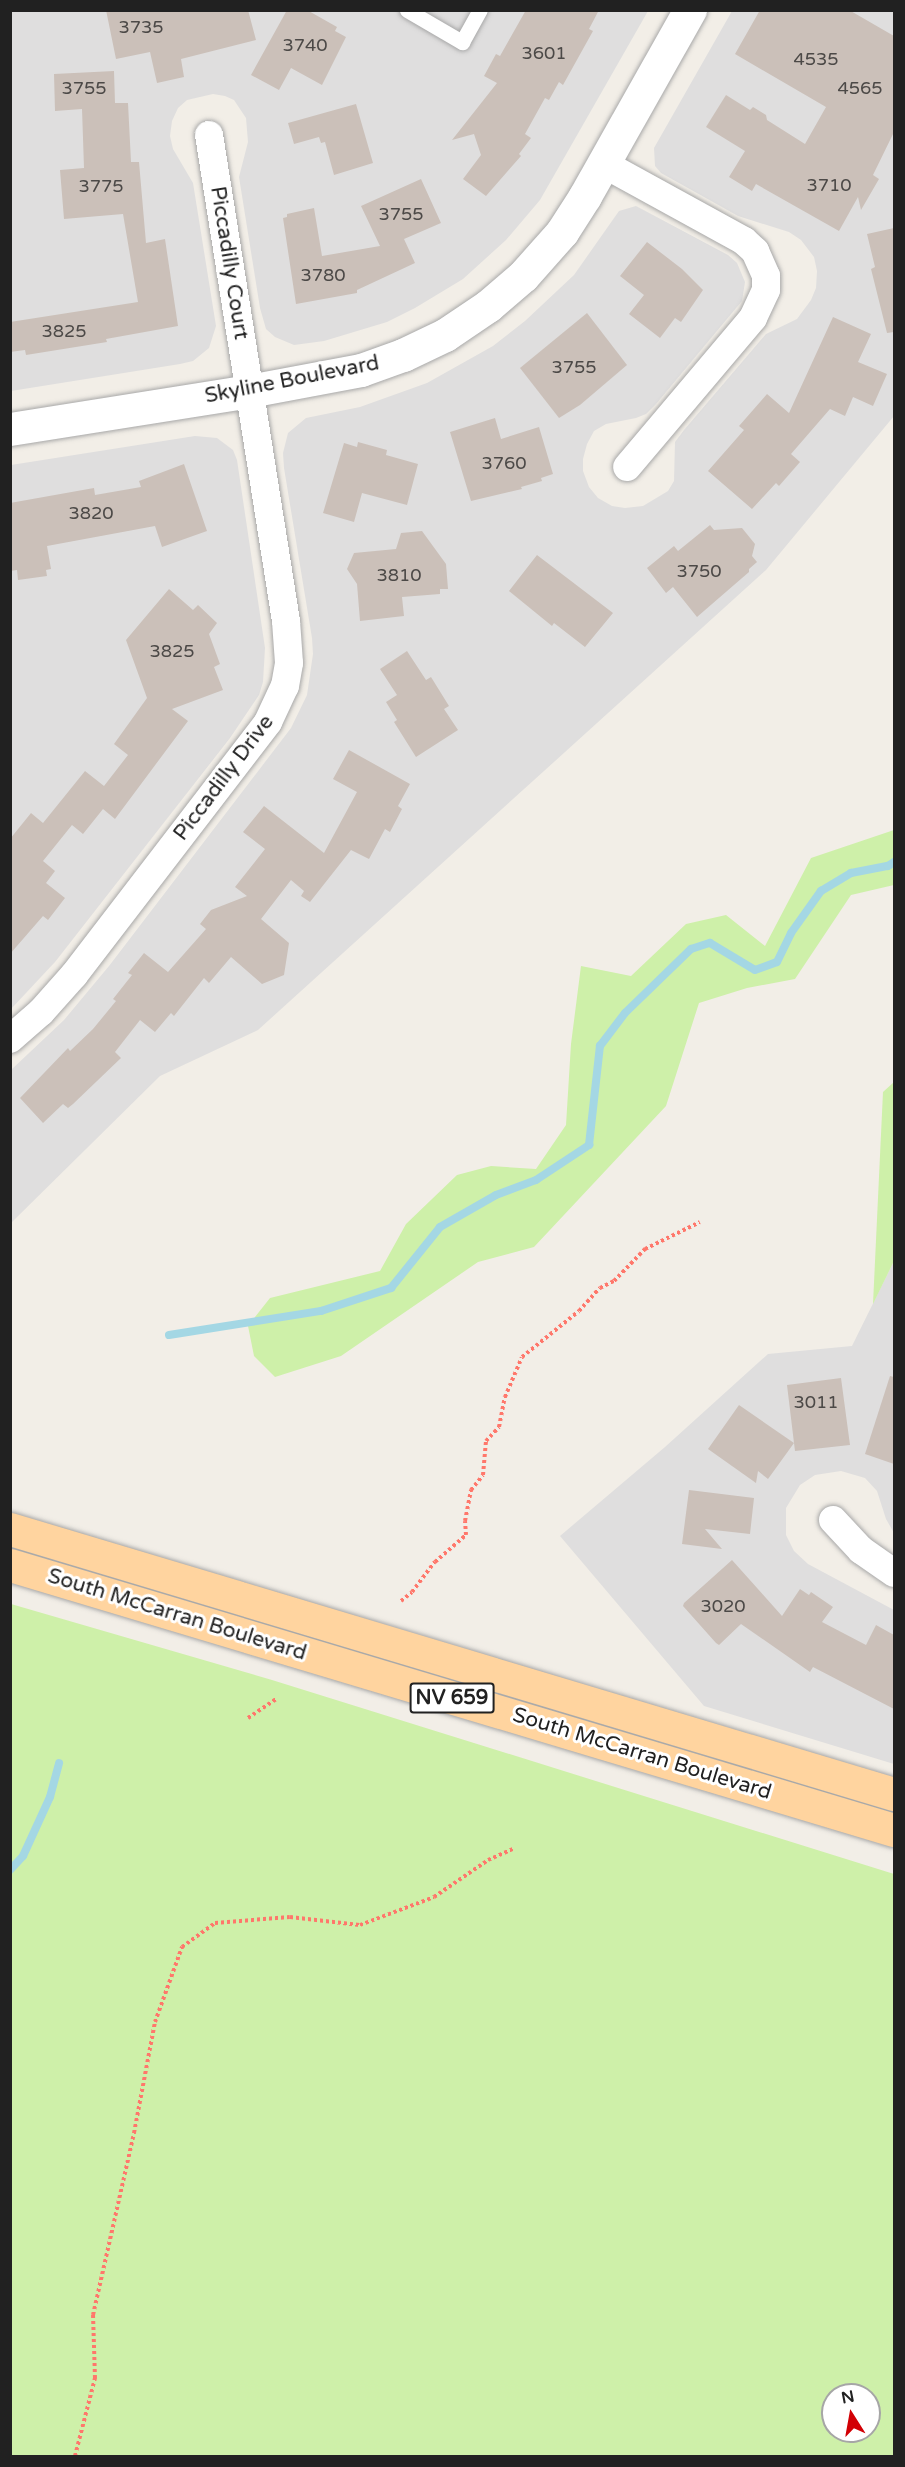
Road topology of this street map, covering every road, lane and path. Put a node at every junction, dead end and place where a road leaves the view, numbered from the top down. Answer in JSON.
{"nodes":[{"id":1,"x":407,"y":10,"type":"edge"},
{"id":2,"x":480,"y":10,"type":"edge"},
{"id":3,"x":690,"y":10,"type":"edge"},
{"id":4,"x":209,"y":135,"type":"dead end"},
{"id":5,"x":604,"y":164,"type":"junction"},
{"id":6,"x":249,"y":391,"type":"junction"},
{"id":7,"x":10,"y":429,"type":"edge"},
{"id":8,"x":627,"y":467,"type":"dead end"},
{"id":9,"x":10,"y":1039,"type":"edge"},
{"id":10,"x":700,"y":1222,"type":"dead end"},
{"id":11,"x":833,"y":1520,"type":"dead end"},
{"id":12,"x":10,"y":1529,"type":"edge"},
{"id":13,"x":10,"y":1565,"type":"edge"},
{"id":14,"x":894,"y":1573,"type":"edge"},
{"id":15,"x":400,"y":1601,"type":"dead end"},
{"id":16,"x":276,"y":1699,"type":"dead end"},
{"id":17,"x":248,"y":1718,"type":"dead end"},
{"id":18,"x":894,"y":1794,"type":"edge"},
{"id":19,"x":894,"y":1830,"type":"edge"},
{"id":20,"x":513,"y":1849,"type":"dead end"},
{"id":21,"x":75,"y":2457,"type":"edge"}],
"edges":[{"from":1,"to":2,"type":"lane"},
{"from":3,"to":5,"type":"street","name":"Skyline Boulevard"},
{"from":4,"to":6,"type":"street","name":"Piccadilly Court"},
{"from":5,"to":6,"type":"street","name":"Skyline Boulevard"},
{"from":5,"to":8,"type":"street"},
{"from":6,"to":7,"type":"street","name":"Skyline Boulevard"},
{"from":6,"to":9,"type":"street","name":"Piccadilly Drive"},
{"from":10,"to":15,"type":"path"},
{"from":11,"to":14,"type":"street"},
{"from":12,"to":18,"type":"main road","name":"South McCarran Boulevard","number":"NV 659"},
{"from":13,"to":19,"type":"main road","name":"South McCarran Boulevard","number":"NV 659"},
{"from":16,"to":17,"type":"path"},
{"from":20,"to":21,"type":"path"}]}
